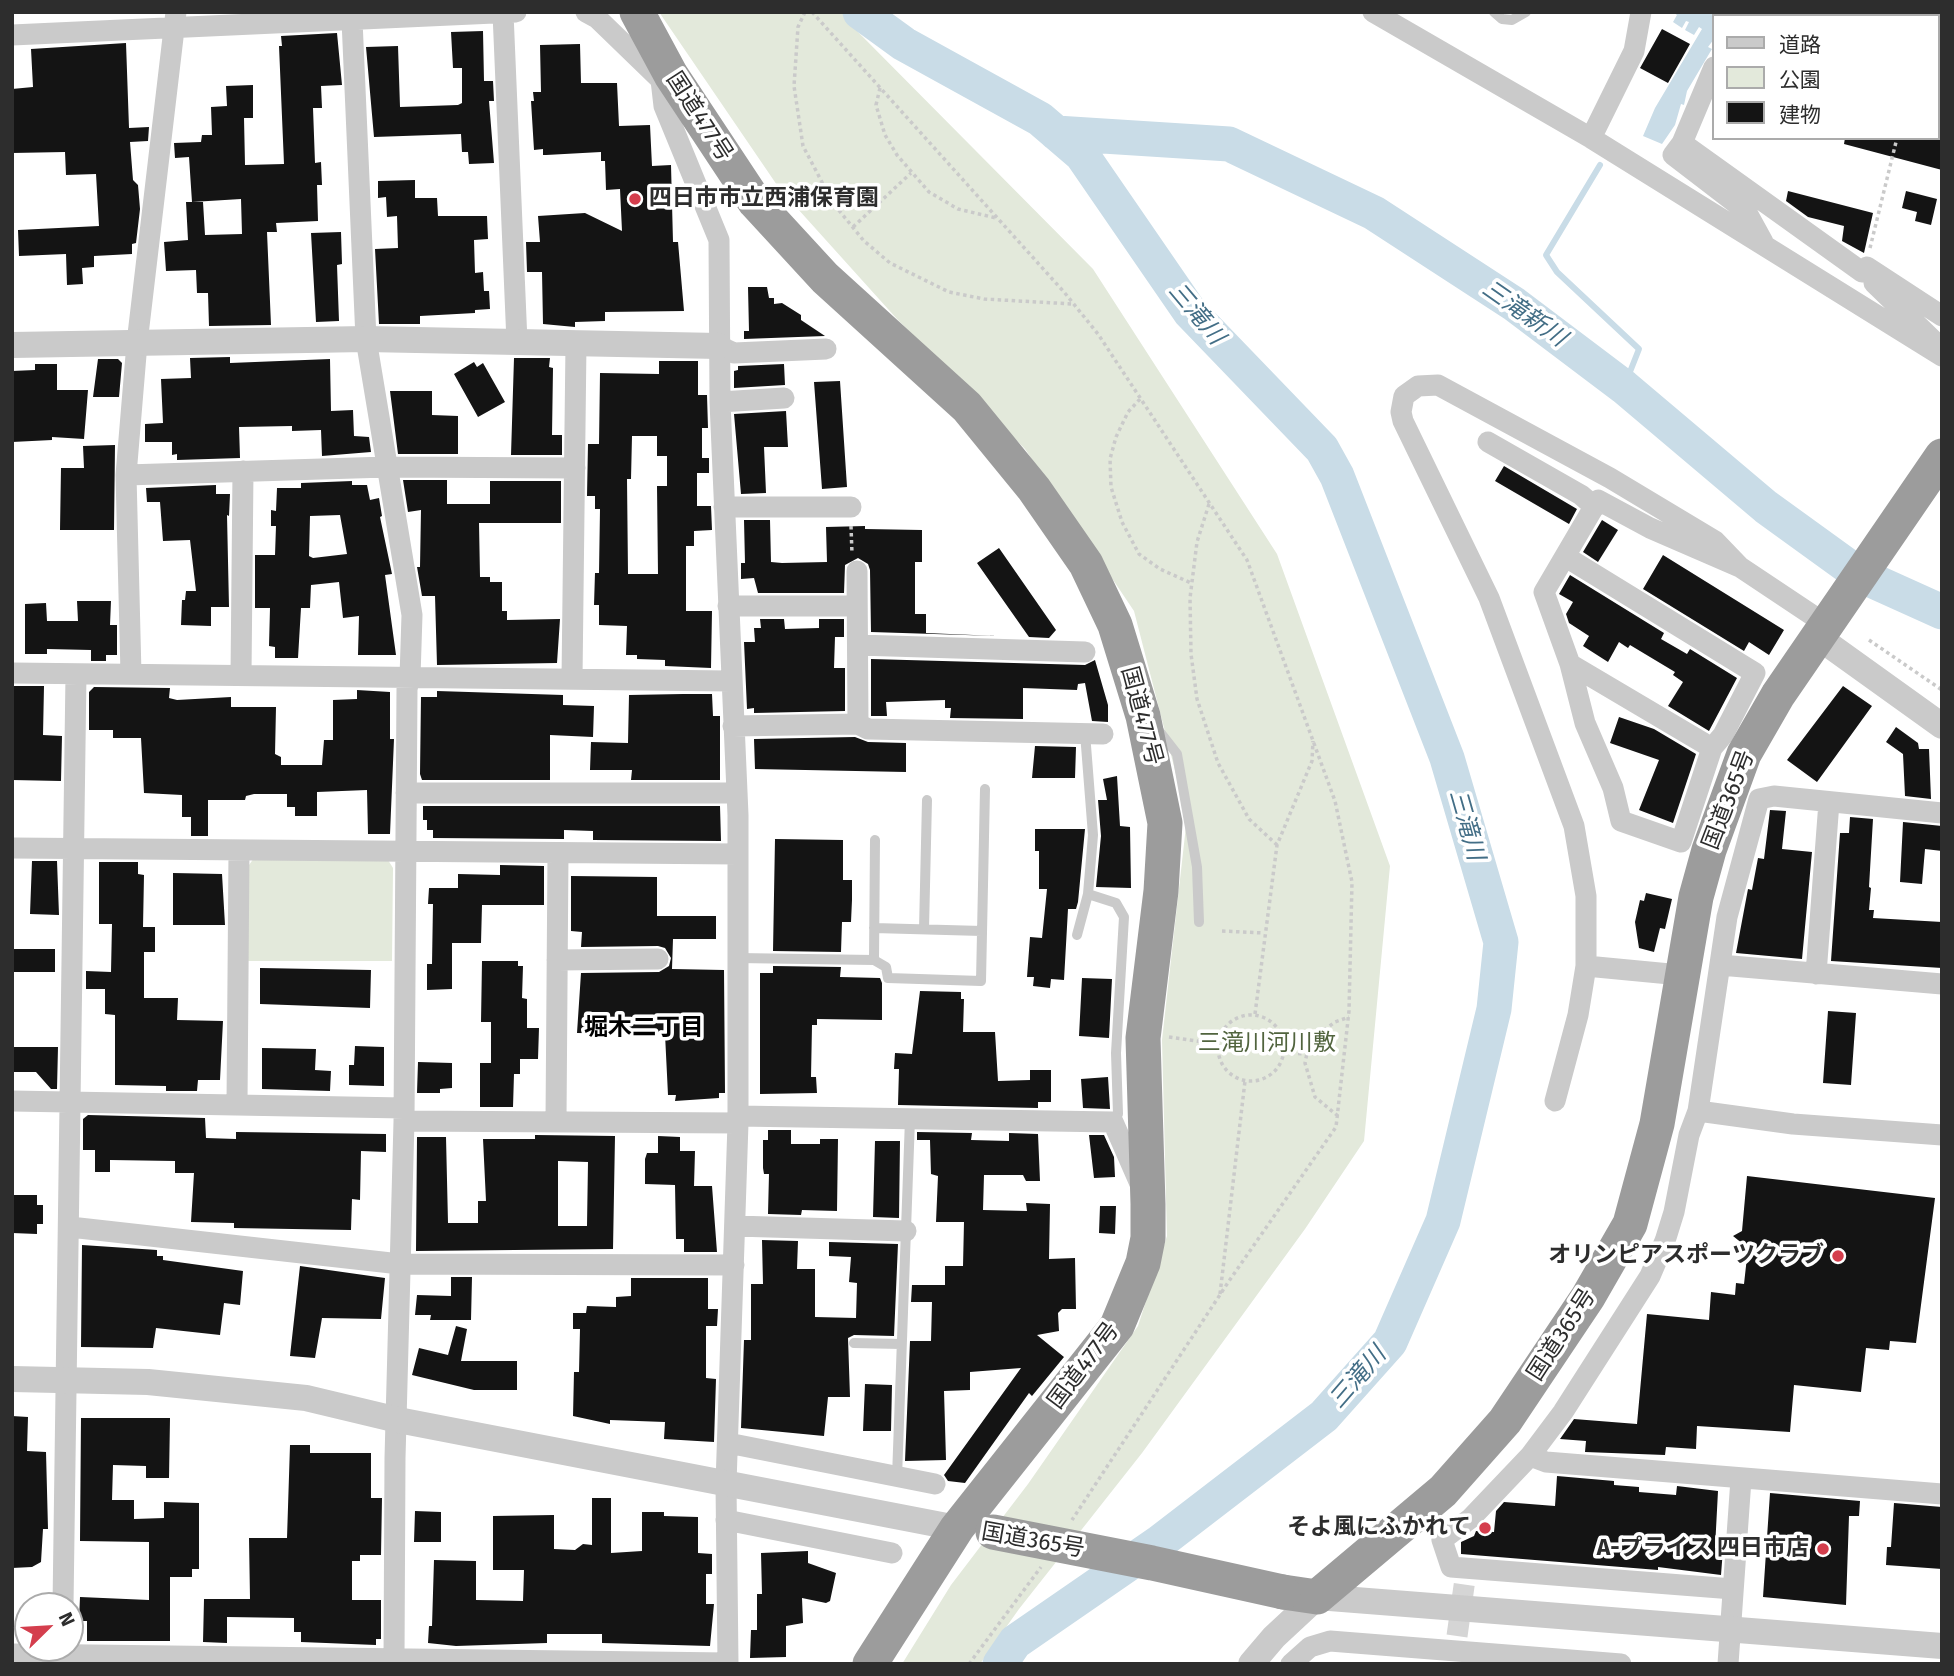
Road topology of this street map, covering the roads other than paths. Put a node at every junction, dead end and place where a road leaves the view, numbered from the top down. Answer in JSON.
{"nodes":[{"id":1,"x":516,"y":12,"type":"edge"},
{"id":2,"x":586,"y":12,"type":"edge"},
{"id":3,"x":637,"y":12,"type":"edge"},
{"id":4,"x":1494,"y":12,"type":"edge"},
{"id":5,"x":1527,"y":12,"type":"edge"},
{"id":6,"x":1641,"y":12,"type":"edge"},
{"id":7,"x":503,"y":13,"type":"edge"},
{"id":8,"x":1375,"y":13,"type":"edge"},
{"id":9,"x":350,"y":17,"type":"edge"},
{"id":10,"x":177,"y":19,"type":"edge"},
{"id":11,"x":12,"y":35,"type":"edge"},
{"id":12,"x":1713,"y":69,"type":"edge"},
{"id":13,"x":666,"y":78,"type":"junction"},
{"id":14,"x":1591,"y":138,"type":"junction"},
{"id":15,"x":1682,"y":143,"type":"junction"},
{"id":16,"x":1765,"y":246,"type":"junction"},
{"id":17,"x":1865,"y":269,"type":"junction"},
{"id":18,"x":1942,"y":316,"type":"edge"},
{"id":19,"x":366,"y":339,"type":"junction"},
{"id":20,"x":517,"y":342,"type":"junction"},
{"id":21,"x":137,"y":343,"type":"junction"},
{"id":22,"x":576,"y":343,"type":"junction"},
{"id":23,"x":12,"y":345,"type":"edge"},
{"id":24,"x":719,"y":346,"type":"junction"},
{"id":25,"x":1942,"y":348,"type":"edge"},
{"id":26,"x":826,"y":349,"type":"dead end"},
{"id":27,"x":1942,"y":356,"type":"edge"},
{"id":28,"x":784,"y":398,"type":"dead end"},
{"id":29,"x":720,"y":402,"type":"junction"},
{"id":30,"x":1489,"y":442,"type":"dead end"},
{"id":31,"x":1942,"y":456,"type":"edge"},
{"id":32,"x":387,"y":467,"type":"junction"},
{"id":33,"x":575,"y":468,"type":"junction"},
{"id":34,"x":243,"y":471,"type":"junction"},
{"id":35,"x":126,"y":475,"type":"junction"},
{"id":36,"x":724,"y":507,"type":"junction"},
{"id":37,"x":851,"y":507,"type":"road end"},
{"id":38,"x":1595,"y":507,"type":"junction"},
{"id":39,"x":1566,"y":557,"type":"junction"},
{"id":40,"x":1741,"y":567,"type":"junction"},
{"id":41,"x":857,"y":571,"type":"road end"},
{"id":42,"x":728,"y":606,"type":"junction"},
{"id":43,"x":857,"y":606,"type":"junction"},
{"id":44,"x":1829,"y":622,"type":"junction"},
{"id":45,"x":858,"y":645,"type":"junction"},
{"id":46,"x":1086,"y":652,"type":"dead end"},
{"id":47,"x":1570,"y":664,"type":"junction"},
{"id":48,"x":12,"y":673,"type":"edge"},
{"id":49,"x":76,"y":674,"type":"junction"},
{"id":50,"x":131,"y":674,"type":"junction"},
{"id":51,"x":241,"y":675,"type":"junction"},
{"id":52,"x":410,"y":677,"type":"junction"},
{"id":53,"x":572,"y":679,"type":"junction"},
{"id":54,"x":731,"y":681,"type":"junction"},
{"id":55,"x":1143,"y":716,"type":"junction"},
{"id":56,"x":859,"y":724,"type":"junction"},
{"id":57,"x":733,"y":726,"type":"junction"},
{"id":58,"x":1942,"y":726,"type":"edge"},
{"id":59,"x":1094,"y":734,"type":"joint"},
{"id":60,"x":1712,"y":748,"type":"junction"},
{"id":61,"x":985,"y":789,"type":"dead end"},
{"id":62,"x":405,"y":793,"type":"junction"},
{"id":63,"x":737,"y":793,"type":"junction"},
{"id":64,"x":927,"y":800,"type":"dead end"},
{"id":65,"x":1829,"y":802,"type":"junction"},
{"id":66,"x":1942,"y":813,"type":"edge"},
{"id":67,"x":874,"y":840,"type":"dead end"},
{"id":68,"x":12,"y":848,"type":"edge"},
{"id":69,"x":74,"y":848,"type":"junction"},
{"id":70,"x":239,"y":850,"type":"junction"},
{"id":71,"x":405,"y":852,"type":"junction"},
{"id":72,"x":558,"y":852,"type":"junction"},
{"id":73,"x":738,"y":854,"type":"junction"},
{"id":74,"x":1088,"y":894,"type":"junction"},
{"id":75,"x":1199,"y":922,"type":"dead end"},
{"id":76,"x":874,"y":928,"type":"junction"},
{"id":77,"x":923,"y":929,"type":"junction"},
{"id":78,"x":982,"y":931,"type":"junction"},
{"id":79,"x":1077,"y":935,"type":"dead end"},
{"id":80,"x":737,"y":958,"type":"junction"},
{"id":81,"x":657,"y":959,"type":"dead end"},
{"id":82,"x":557,"y":960,"type":"junction"},
{"id":83,"x":874,"y":960,"type":"junction"},
{"id":84,"x":1720,"y":965,"type":"junction"},
{"id":85,"x":1586,"y":967,"type":"junction"},
{"id":86,"x":1670,"y":974,"type":"dead end"},
{"id":87,"x":1816,"y":974,"type":"junction"},
{"id":88,"x":1942,"y":984,"type":"edge"},
{"id":89,"x":12,"y":1101,"type":"edge"},
{"id":90,"x":72,"y":1101,"type":"junction"},
{"id":91,"x":1555,"y":1101,"type":"dead end"},
{"id":92,"x":237,"y":1104,"type":"junction"},
{"id":93,"x":1698,"y":1111,"type":"junction"},
{"id":94,"x":404,"y":1115,"type":"junction"},
{"id":95,"x":910,"y":1119,"type":"junction"},
{"id":96,"x":556,"y":1120,"type":"junction"},
{"id":97,"x":738,"y":1120,"type":"junction"},
{"id":98,"x":1113,"y":1122,"type":"junction"},
{"id":99,"x":1942,"y":1135,"type":"edge"},
{"id":100,"x":1148,"y":1204,"type":"junction"},
{"id":101,"x":735,"y":1226,"type":"junction"},
{"id":102,"x":70,"y":1227,"type":"junction"},
{"id":103,"x":906,"y":1231,"type":"junction"},
{"id":104,"x":400,"y":1264,"type":"junction"},
{"id":105,"x":734,"y":1265,"type":"junction"},
{"id":106,"x":854,"y":1343,"type":"dead end"},
{"id":107,"x":901,"y":1344,"type":"junction"},
{"id":108,"x":12,"y":1379,"type":"edge"},
{"id":109,"x":68,"y":1380,"type":"junction"},
{"id":110,"x":398,"y":1420,"type":"junction"},
{"id":111,"x":727,"y":1443,"type":"junction"},
{"id":112,"x":1530,"y":1456,"type":"junction"},
{"id":113,"x":897,"y":1477,"type":"junction"},
{"id":114,"x":1741,"y":1479,"type":"junction"},
{"id":115,"x":726,"y":1484,"type":"junction"},
{"id":116,"x":934,"y":1484,"type":"dead end"},
{"id":117,"x":1942,"y":1494,"type":"edge"},
{"id":118,"x":726,"y":1520,"type":"junction"},
{"id":119,"x":957,"y":1528,"type":"junction"},
{"id":120,"x":892,"y":1553,"type":"dead end"},
{"id":121,"x":1733,"y":1589,"type":"junction"},
{"id":122,"x":63,"y":1592,"type":"edge"},
{"id":123,"x":1317,"y":1597,"type":"junction"},
{"id":124,"x":1731,"y":1630,"type":"junction"},
{"id":125,"x":1942,"y":1646,"type":"edge"},
{"id":126,"x":84,"y":1655,"type":"edge"},
{"id":127,"x":394,"y":1659,"type":"junction"},
{"id":128,"x":1504,"y":1659,"type":"edge"},
{"id":129,"x":547,"y":1662,"type":"edge"},
{"id":130,"x":728,"y":1663,"type":"edge"},
{"id":131,"x":870,"y":1664,"type":"edge"},
{"id":132,"x":1251,"y":1664,"type":"edge"},
{"id":133,"x":1291,"y":1664,"type":"edge"},
{"id":134,"x":1621,"y":1664,"type":"edge"},
{"id":135,"x":1728,"y":1664,"type":"edge"}],
"edges":[{"from":1,"to":7,"type":"street"},
{"from":2,"to":13,"type":"street"},
{"from":3,"to":13,"type":"highway","name":"国道477号"},
{"from":4,"to":5,"type":"lane"},
{"from":6,"to":14,"type":"street"},
{"from":7,"to":9,"type":"street"},
{"from":7,"to":20,"type":"street"},
{"from":8,"to":14,"type":"street"},
{"from":9,"to":10,"type":"street"},
{"from":9,"to":19,"type":"street"},
{"from":10,"to":11,"type":"street"},
{"from":10,"to":21,"type":"street"},
{"from":12,"to":15,"type":"street"},
{"from":13,"to":24,"type":"street"},
{"from":13,"to":55,"type":"highway","name":"国道477号"},
{"from":14,"to":16,"type":"street"},
{"from":15,"to":16,"type":"street"},
{"from":15,"to":17,"type":"street"},
{"from":16,"to":27,"type":"street"},
{"from":17,"to":18,"type":"street"},
{"from":17,"to":25,"type":"street"},
{"from":19,"to":20,"type":"street"},
{"from":19,"to":21,"type":"street"},
{"from":19,"to":32,"type":"street"},
{"from":20,"to":22,"type":"street"},
{"from":21,"to":23,"type":"street"},
{"from":21,"to":35,"type":"street"},
{"from":22,"to":24,"type":"street"},
{"from":22,"to":33,"type":"street"},
{"from":24,"to":26,"type":"street"},
{"from":24,"to":29,"type":"street"},
{"from":28,"to":29,"type":"street"},
{"from":29,"to":36,"type":"street"},
{"from":30,"to":38,"type":"street"},
{"from":31,"to":44,"type":"highway","name":"国道365号"},
{"from":32,"to":33,"type":"street"},
{"from":32,"to":34,"type":"street"},
{"from":32,"to":52,"type":"street"},
{"from":33,"to":53,"type":"street"},
{"from":34,"to":35,"type":"street"},
{"from":34,"to":51,"type":"street"},
{"from":35,"to":50,"type":"street"},
{"from":36,"to":37,"type":"street"},
{"from":36,"to":42,"type":"street"},
{"from":38,"to":39,"type":"street"},
{"from":38,"to":40,"type":"street"},
{"from":39,"to":47,"type":"street"},
{"from":39,"to":60,"type":"street"},
{"from":40,"to":44,"type":"street"},
{"from":40,"to":85,"type":"street"},
{"from":41,"to":43,"type":"street"},
{"from":42,"to":43,"type":"street"},
{"from":42,"to":54,"type":"street"},
{"from":43,"to":45,"type":"street"},
{"from":44,"to":58,"type":"street"},
{"from":44,"to":123,"type":"highway","name":"国道365号"},
{"from":45,"to":46,"type":"street"},
{"from":45,"to":56,"type":"street"},
{"from":47,"to":60,"type":"street"},
{"from":47,"to":60,"type":"street"},
{"from":48,"to":49,"type":"street"},
{"from":49,"to":50,"type":"street"},
{"from":49,"to":69,"type":"street"},
{"from":50,"to":51,"type":"street"},
{"from":51,"to":52,"type":"street"},
{"from":52,"to":53,"type":"street"},
{"from":52,"to":62,"type":"street"},
{"from":53,"to":54,"type":"street"},
{"from":54,"to":57,"type":"street"},
{"from":55,"to":75,"type":"lane"},
{"from":55,"to":100,"type":"highway","name":"国道477号"},
{"from":56,"to":57,"type":"street"},
{"from":56,"to":59,"type":"street"},
{"from":57,"to":63,"type":"street"},
{"from":59,"to":74,"type":"lane"},
{"from":61,"to":78,"type":"lane"},
{"from":62,"to":63,"type":"street"},
{"from":62,"to":71,"type":"street"},
{"from":63,"to":73,"type":"street"},
{"from":64,"to":77,"type":"lane"},
{"from":65,"to":66,"type":"street"},
{"from":65,"to":84,"type":"street"},
{"from":65,"to":87,"type":"street"},
{"from":67,"to":76,"type":"lane"},
{"from":68,"to":69,"type":"street"},
{"from":69,"to":70,"type":"street"},
{"from":69,"to":90,"type":"street"},
{"from":70,"to":71,"type":"street"},
{"from":70,"to":92,"type":"street"},
{"from":71,"to":72,"type":"street"},
{"from":71,"to":94,"type":"street"},
{"from":72,"to":73,"type":"street"},
{"from":72,"to":82,"type":"street"},
{"from":73,"to":80,"type":"street"},
{"from":74,"to":79,"type":"lane"},
{"from":74,"to":98,"type":"lane"},
{"from":76,"to":77,"type":"lane"},
{"from":76,"to":83,"type":"lane"},
{"from":77,"to":78,"type":"lane"},
{"from":78,"to":83,"type":"lane"},
{"from":80,"to":83,"type":"lane"},
{"from":80,"to":97,"type":"street"},
{"from":81,"to":82,"type":"street"},
{"from":82,"to":96,"type":"street"},
{"from":84,"to":87,"type":"street"},
{"from":84,"to":93,"type":"street"},
{"from":85,"to":86,"type":"street"},
{"from":85,"to":91,"type":"street"},
{"from":87,"to":88,"type":"street"},
{"from":89,"to":90,"type":"street"},
{"from":90,"to":92,"type":"street"},
{"from":90,"to":102,"type":"street"},
{"from":92,"to":94,"type":"street"},
{"from":93,"to":99,"type":"street"},
{"from":93,"to":112,"type":"street"},
{"from":94,"to":96,"type":"street"},
{"from":94,"to":104,"type":"street"},
{"from":95,"to":97,"type":"street"},
{"from":95,"to":98,"type":"street"},
{"from":95,"to":103,"type":"lane"},
{"from":96,"to":97,"type":"street"},
{"from":97,"to":101,"type":"street"},
{"from":98,"to":100,"type":"street"},
{"from":100,"to":119,"type":"highway","name":"国道477号"},
{"from":101,"to":103,"type":"street"},
{"from":101,"to":105,"type":"street"},
{"from":102,"to":104,"type":"street"},
{"from":102,"to":109,"type":"street"},
{"from":103,"to":107,"type":"lane"},
{"from":104,"to":105,"type":"street"},
{"from":104,"to":110,"type":"street"},
{"from":105,"to":111,"type":"street"},
{"from":106,"to":107,"type":"lane"},
{"from":107,"to":113,"type":"lane"},
{"from":108,"to":109,"type":"street"},
{"from":109,"to":110,"type":"street"},
{"from":109,"to":122,"type":"street"},
{"from":110,"to":115,"type":"street"},
{"from":110,"to":127,"type":"street"},
{"from":111,"to":113,"type":"street"},
{"from":111,"to":115,"type":"street"},
{"from":112,"to":114,"type":"street"},
{"from":112,"to":121,"type":"street"},
{"from":113,"to":116,"type":"street"},
{"from":114,"to":117,"type":"street"},
{"from":114,"to":121,"type":"street"},
{"from":115,"to":118,"type":"street"},
{"from":115,"to":119,"type":"street"},
{"from":118,"to":120,"type":"street"},
{"from":118,"to":130,"type":"street"},
{"from":119,"to":123,"type":"highway","name":"国道365号","bridge":true},
{"from":119,"to":131,"type":"highway","name":"国道365号"},
{"from":121,"to":124,"type":"street"},
{"from":123,"to":124,"type":"street"},
{"from":123,"to":132,"type":"street"},
{"from":124,"to":125,"type":"street"},
{"from":124,"to":135,"type":"street"},
{"from":126,"to":127,"type":"street"},
{"from":127,"to":129,"type":"street"},
{"from":128,"to":133,"type":"street"},
{"from":128,"to":134,"type":"street"},
{"from":129,"to":130,"type":"street"}]}
